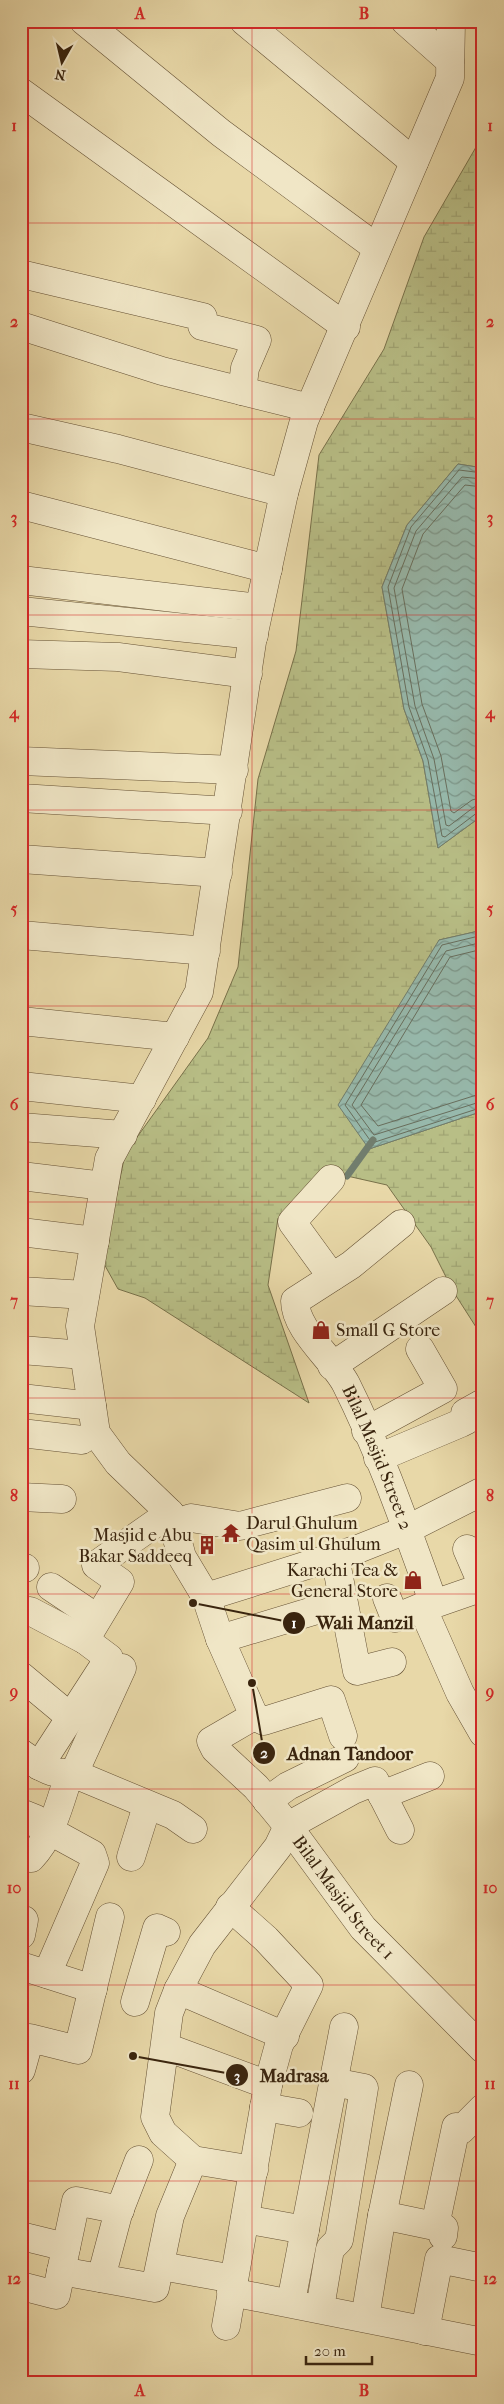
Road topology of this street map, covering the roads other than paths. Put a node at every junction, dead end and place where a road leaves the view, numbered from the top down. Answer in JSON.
{"nodes":[{"id":1,"x":84,"y":21,"type":"edge"},
{"id":2,"x":244,"y":21,"type":"edge"},
{"id":3,"x":405,"y":21,"type":"edge"},
{"id":4,"x":451,"y":21,"type":"edge"},
{"id":5,"x":450,"y":61,"type":"junction"},
{"id":6,"x":21,"y":92,"type":"edge"},
{"id":7,"x":414,"y":162,"type":"junction"},
{"id":8,"x":376,"y":248,"type":"junction"},
{"id":9,"x":21,"y":274,"type":"edge"},
{"id":10,"x":21,"y":326,"type":"edge"},
{"id":11,"x":346,"y":327,"type":"junction"},
{"id":12,"x":242,"y":391,"type":"junction"},
{"id":13,"x":310,"y":408,"type":"junction"},
{"id":14,"x":21,"y":427,"type":"edge"},
{"id":15,"x":284,"y":493,"type":"junction"},
{"id":16,"x":21,"y":505,"type":"edge"},
{"id":17,"x":268,"y":569,"type":"junction"},
{"id":18,"x":21,"y":580,"type":"edge"},
{"id":19,"x":259,"y":608,"type":"junction"},
{"id":20,"x":21,"y":611,"type":"edge"},
{"id":21,"x":254,"y":635,"type":"junction"},
{"id":22,"x":21,"y":654,"type":"edge"},
{"id":23,"x":248,"y":674,"type":"junction"},
{"id":24,"x":21,"y":761,"type":"edge"},
{"id":25,"x":234,"y":770,"type":"junction"},
{"id":26,"x":21,"y":798,"type":"edge"},
{"id":27,"x":228,"y":811,"type":"junction"},
{"id":28,"x":21,"y":859,"type":"edge"},
{"id":29,"x":218,"y":873,"type":"junction"},
{"id":30,"x":21,"y":935,"type":"edge"},
{"id":31,"x":206,"y":952,"type":"junction"},
{"id":32,"x":21,"y":1021,"type":"edge"},
{"id":33,"x":175,"y":1037,"type":"junction"},
{"id":34,"x":21,"y":1086,"type":"edge"},
{"id":35,"x":142,"y":1099,"type":"junction"},
{"id":36,"x":21,"y":1127,"type":"edge"},
{"id":37,"x":123,"y":1134,"type":"junction"},
{"id":38,"x":21,"y":1176,"type":"edge"},
{"id":39,"x":331,"y":1179,"type":"dead end"},
{"id":40,"x":104,"y":1186,"type":"junction"},
{"id":41,"x":401,"y":1224,"type":"dead end"},
{"id":42,"x":21,"y":1232,"type":"edge"},
{"id":43,"x":95,"y":1241,"type":"junction"},
{"id":44,"x":332,"y":1277,"type":"junction"},
{"id":45,"x":21,"y":1291,"type":"edge"},
{"id":46,"x":443,"y":1291,"type":"dead end"},
{"id":47,"x":85,"y":1295,"type":"junction"},
{"id":48,"x":420,"y":1349,"type":"dead end"},
{"id":49,"x":21,"y":1350,"type":"edge"},
{"id":50,"x":84,"y":1355,"type":"junction"},
{"id":51,"x":332,"y":1366,"type":"junction"},
{"id":52,"x":21,"y":1398,"type":"edge"},
{"id":53,"x":483,"y":1403,"type":"edge"},
{"id":54,"x":92,"y":1406,"type":"junction"},
{"id":55,"x":366,"y":1431,"type":"junction"},
{"id":56,"x":21,"y":1433,"type":"edge"},
{"id":57,"x":90,"y":1439,"type":"junction"},
{"id":58,"x":378,"y":1458,"type":"junction"},
{"id":59,"x":483,"y":1491,"type":"edge"},
{"id":60,"x":21,"y":1497,"type":"edge"},
{"id":61,"x":347,"y":1498,"type":"dead end"},
{"id":62,"x":62,"y":1499,"type":"dead end"},
{"id":63,"x":170,"y":1516,"type":"junction"},
{"id":64,"x":406,"y":1530,"type":"junction"},
{"id":65,"x":467,"y":1548,"type":"dead end"},
{"id":66,"x":336,"y":1557,"type":"junction"},
{"id":67,"x":483,"y":1586,"type":"edge"},
{"id":68,"x":51,"y":1587,"type":"dead end"},
{"id":69,"x":206,"y":1597,"type":"junction"},
{"id":70,"x":387,"y":1598,"type":"dead end"},
{"id":71,"x":343,"y":1602,"type":"junction"},
{"id":72,"x":428,"y":1605,"type":"junction"},
{"id":73,"x":30,"y":1610,"type":"dead end"},
{"id":74,"x":91,"y":1629,"type":"junction"},
{"id":75,"x":220,"y":1640,"type":"junction"},
{"id":76,"x":392,"y":1662,"type":"dead end"},
{"id":77,"x":122,"y":1668,"type":"dead end"},
{"id":78,"x":21,"y":1676,"type":"edge"},
{"id":79,"x":69,"y":1716,"type":"junction"},
{"id":80,"x":254,"y":1716,"type":"junction"},
{"id":81,"x":483,"y":1733,"type":"edge"},
{"id":82,"x":30,"y":1760,"type":"edge"},
{"id":83,"x":70,"y":1772,"type":"junction"},
{"id":84,"x":430,"y":1776,"type":"dead end"},
{"id":85,"x":382,"y":1796,"type":"junction"},
{"id":86,"x":267,"y":1801,"type":"junction"},
{"id":87,"x":147,"y":1806,"type":"junction"},
{"id":88,"x":21,"y":1813,"type":"edge"},
{"id":89,"x":288,"y":1826,"type":"junction"},
{"id":90,"x":193,"y":1829,"type":"dead end"},
{"id":91,"x":400,"y":1830,"type":"dead end"},
{"id":92,"x":48,"y":1834,"type":"junction"},
{"id":93,"x":21,"y":1856,"type":"edge"},
{"id":94,"x":131,"y":1857,"type":"dead end"},
{"id":95,"x":230,"y":1907,"type":"junction"},
{"id":96,"x":110,"y":1917,"type":"dead end"},
{"id":97,"x":21,"y":1919,"type":"edge"},
{"id":98,"x":166,"y":1932,"type":"dead end"},
{"id":99,"x":21,"y":1935,"type":"edge"},
{"id":100,"x":29,"y":1972,"type":"edge"},
{"id":101,"x":92,"y":1997,"type":"junction"},
{"id":102,"x":173,"y":2001,"type":"junction"},
{"id":103,"x":135,"y":2002,"type":"junction"},
{"id":104,"x":344,"y":2027,"type":"dead end"},
{"id":105,"x":285,"y":2036,"type":"junction"},
{"id":106,"x":166,"y":2048,"type":"junction"},
{"id":107,"x":483,"y":2049,"type":"edge"},
{"id":108,"x":21,"y":2070,"type":"edge"},
{"id":109,"x":333,"y":2082,"type":"junction"},
{"id":110,"x":409,"y":2085,"type":"dead end"},
{"id":111,"x":266,"y":2096,"type":"junction"},
{"id":112,"x":483,"y":2108,"type":"edge"},
{"id":113,"x":299,"y":2112,"type":"dead end"},
{"id":114,"x":139,"y":2160,"type":"dead end"},
{"id":115,"x":193,"y":2160,"type":"junction"},
{"id":116,"x":254,"y":2170,"type":"junction"},
{"id":117,"x":120,"y":2210,"type":"junction"},
{"id":118,"x":382,"y":2215,"type":"junction"},
{"id":119,"x":245,"y":2219,"type":"junction"},
{"id":120,"x":435,"y":2226,"type":"junction"},
{"id":121,"x":305,"y":2230,"type":"junction"},
{"id":122,"x":21,"y":2236,"type":"edge"},
{"id":123,"x":64,"y":2259,"type":"junction"},
{"id":124,"x":439,"y":2259,"type":"junction"},
{"id":125,"x":161,"y":2266,"type":"junction"},
{"id":126,"x":483,"y":2268,"type":"edge"},
{"id":127,"x":101,"y":2278,"type":"junction"},
{"id":128,"x":21,"y":2286,"type":"edge"},
{"id":129,"x":232,"y":2286,"type":"junction"},
{"id":130,"x":290,"y":2302,"type":"junction"},
{"id":131,"x":320,"y":2308,"type":"junction"},
{"id":132,"x":364,"y":2318,"type":"junction"},
{"id":133,"x":226,"y":2326,"type":"dead end"},
{"id":134,"x":425,"y":2331,"type":"junction"},
{"id":135,"x":483,"y":2342,"type":"edge"}],
"edges":[{"from":1,"to":8,"type":"street"},
{"from":2,"to":7,"type":"street"},
{"from":3,"to":5,"type":"street"},
{"from":4,"to":5,"type":"street"},
{"from":5,"to":7,"type":"street"},
{"from":6,"to":11,"type":"street"},
{"from":7,"to":8,"type":"street"},
{"from":8,"to":11,"type":"street"},
{"from":9,"to":12,"type":"street"},
{"from":10,"to":12,"type":"street"},
{"from":11,"to":13,"type":"street"},
{"from":12,"to":13,"type":"street"},
{"from":13,"to":15,"type":"street"},
{"from":14,"to":15,"type":"street"},
{"from":15,"to":17,"type":"street"},
{"from":16,"to":17,"type":"street"},
{"from":17,"to":19,"type":"street"},
{"from":18,"to":19,"type":"street"},
{"from":19,"to":21,"type":"street"},
{"from":20,"to":21,"type":"street"},
{"from":21,"to":23,"type":"street"},
{"from":22,"to":23,"type":"street"},
{"from":23,"to":25,"type":"street"},
{"from":24,"to":25,"type":"street"},
{"from":25,"to":27,"type":"street"},
{"from":26,"to":27,"type":"street"},
{"from":27,"to":29,"type":"street"},
{"from":28,"to":29,"type":"street"},
{"from":29,"to":31,"type":"street"},
{"from":30,"to":31,"type":"street"},
{"from":31,"to":33,"type":"street"},
{"from":32,"to":33,"type":"street"},
{"from":33,"to":35,"type":"street"},
{"from":34,"to":35,"type":"street"},
{"from":35,"to":37,"type":"street"},
{"from":36,"to":37,"type":"street"},
{"from":37,"to":40,"type":"street"},
{"from":38,"to":40,"type":"street"},
{"from":39,"to":44,"type":"street"},
{"from":40,"to":43,"type":"street"},
{"from":41,"to":44,"type":"street","name":"Bilal Masjid Street 2"},
{"from":42,"to":43,"type":"street"},
{"from":43,"to":47,"type":"street"},
{"from":44,"to":51,"type":"street","name":"Bilal Masjid Street 2"},
{"from":45,"to":47,"type":"street"},
{"from":46,"to":51,"type":"street"},
{"from":47,"to":50,"type":"street"},
{"from":48,"to":55,"type":"street"},
{"from":49,"to":50,"type":"street"},
{"from":50,"to":54,"type":"street"},
{"from":51,"to":55,"type":"street","name":"Bilal Masjid Street 2"},
{"from":52,"to":54,"type":"street"},
{"from":53,"to":58,"type":"street"},
{"from":54,"to":57,"type":"street"},
{"from":55,"to":58,"type":"street","name":"Bilal Masjid Street 2"},
{"from":56,"to":57,"type":"street"},
{"from":57,"to":63,"type":"street"},
{"from":58,"to":64,"type":"street","name":"Bilal Masjid Street 2"},
{"from":59,"to":64,"type":"street"},
{"from":60,"to":62,"type":"street"},
{"from":61,"to":63,"type":"street"},
{"from":63,"to":69,"type":"street"},
{"from":63,"to":74,"type":"street"},
{"from":64,"to":66,"type":"street"},
{"from":64,"to":72,"type":"street","name":"Bilal Masjid Street 2"},
{"from":65,"to":67,"type":"street"},
{"from":66,"to":69,"type":"street"},
{"from":66,"to":71,"type":"street"},
{"from":67,"to":72,"type":"street"},
{"from":68,"to":74,"type":"street"},
{"from":69,"to":75,"type":"street"},
{"from":70,"to":72,"type":"street"},
{"from":71,"to":75,"type":"street"},
{"from":71,"to":76,"type":"street"},
{"from":72,"to":81,"type":"street","name":"Bilal Masjid Street 2"},
{"from":73,"to":74,"type":"street"},
{"from":74,"to":79,"type":"street"},
{"from":75,"to":80,"type":"street"},
{"from":77,"to":83,"type":"street"},
{"from":78,"to":79,"type":"street"},
{"from":79,"to":82,"type":"street"},
{"from":80,"to":86,"type":"street","name":"Bilal Masjid Street 1"},
{"from":80,"to":86,"type":"street"},
{"from":82,"to":83,"type":"street"},
{"from":83,"to":87,"type":"street"},
{"from":83,"to":92,"type":"street"},
{"from":84,"to":85,"type":"street"},
{"from":85,"to":89,"type":"street"},
{"from":85,"to":91,"type":"street"},
{"from":86,"to":89,"type":"street","name":"Bilal Masjid Street 1"},
{"from":87,"to":90,"type":"street"},
{"from":87,"to":94,"type":"street"},
{"from":88,"to":92,"type":"street"},
{"from":89,"to":95,"type":"street"},
{"from":89,"to":107,"type":"street","name":"Bilal Masjid Street 1"},
{"from":92,"to":93,"type":"street"},
{"from":92,"to":100,"type":"street"},
{"from":95,"to":102,"type":"street"},
{"from":95,"to":105,"type":"street"},
{"from":96,"to":101,"type":"street"},
{"from":97,"to":99,"type":"street"},
{"from":98,"to":103,"type":"street"},
{"from":100,"to":101,"type":"street"},
{"from":101,"to":103,"type":"street"},
{"from":101,"to":108,"type":"street"},
{"from":102,"to":103,"type":"street"},
{"from":102,"to":105,"type":"street"},
{"from":102,"to":106,"type":"street"},
{"from":104,"to":109,"type":"street"},
{"from":105,"to":111,"type":"street"},
{"from":106,"to":111,"type":"street"},
{"from":106,"to":115,"type":"street"},
{"from":109,"to":121,"type":"street"},
{"from":109,"to":131,"type":"street"},
{"from":110,"to":118,"type":"street"},
{"from":111,"to":113,"type":"street"},
{"from":111,"to":116,"type":"street"},
{"from":112,"to":120,"type":"street"},
{"from":114,"to":117,"type":"street"},
{"from":115,"to":116,"type":"street"},
{"from":115,"to":125,"type":"street"},
{"from":116,"to":119,"type":"street"},
{"from":117,"to":123,"type":"street"},
{"from":117,"to":127,"type":"street"},
{"from":118,"to":120,"type":"street"},
{"from":118,"to":132,"type":"street"},
{"from":119,"to":121,"type":"street"},
{"from":119,"to":129,"type":"street"},
{"from":120,"to":124,"type":"street"},
{"from":121,"to":130,"type":"street"},
{"from":122,"to":123,"type":"street"},
{"from":123,"to":127,"type":"street"},
{"from":123,"to":128,"type":"street"},
{"from":124,"to":126,"type":"street"},
{"from":124,"to":134,"type":"street"},
{"from":125,"to":127,"type":"street"},
{"from":125,"to":129,"type":"street"},
{"from":129,"to":130,"type":"street"},
{"from":129,"to":133,"type":"street"},
{"from":130,"to":131,"type":"street"},
{"from":131,"to":132,"type":"street"},
{"from":132,"to":134,"type":"street"},
{"from":134,"to":135,"type":"street"}]}
